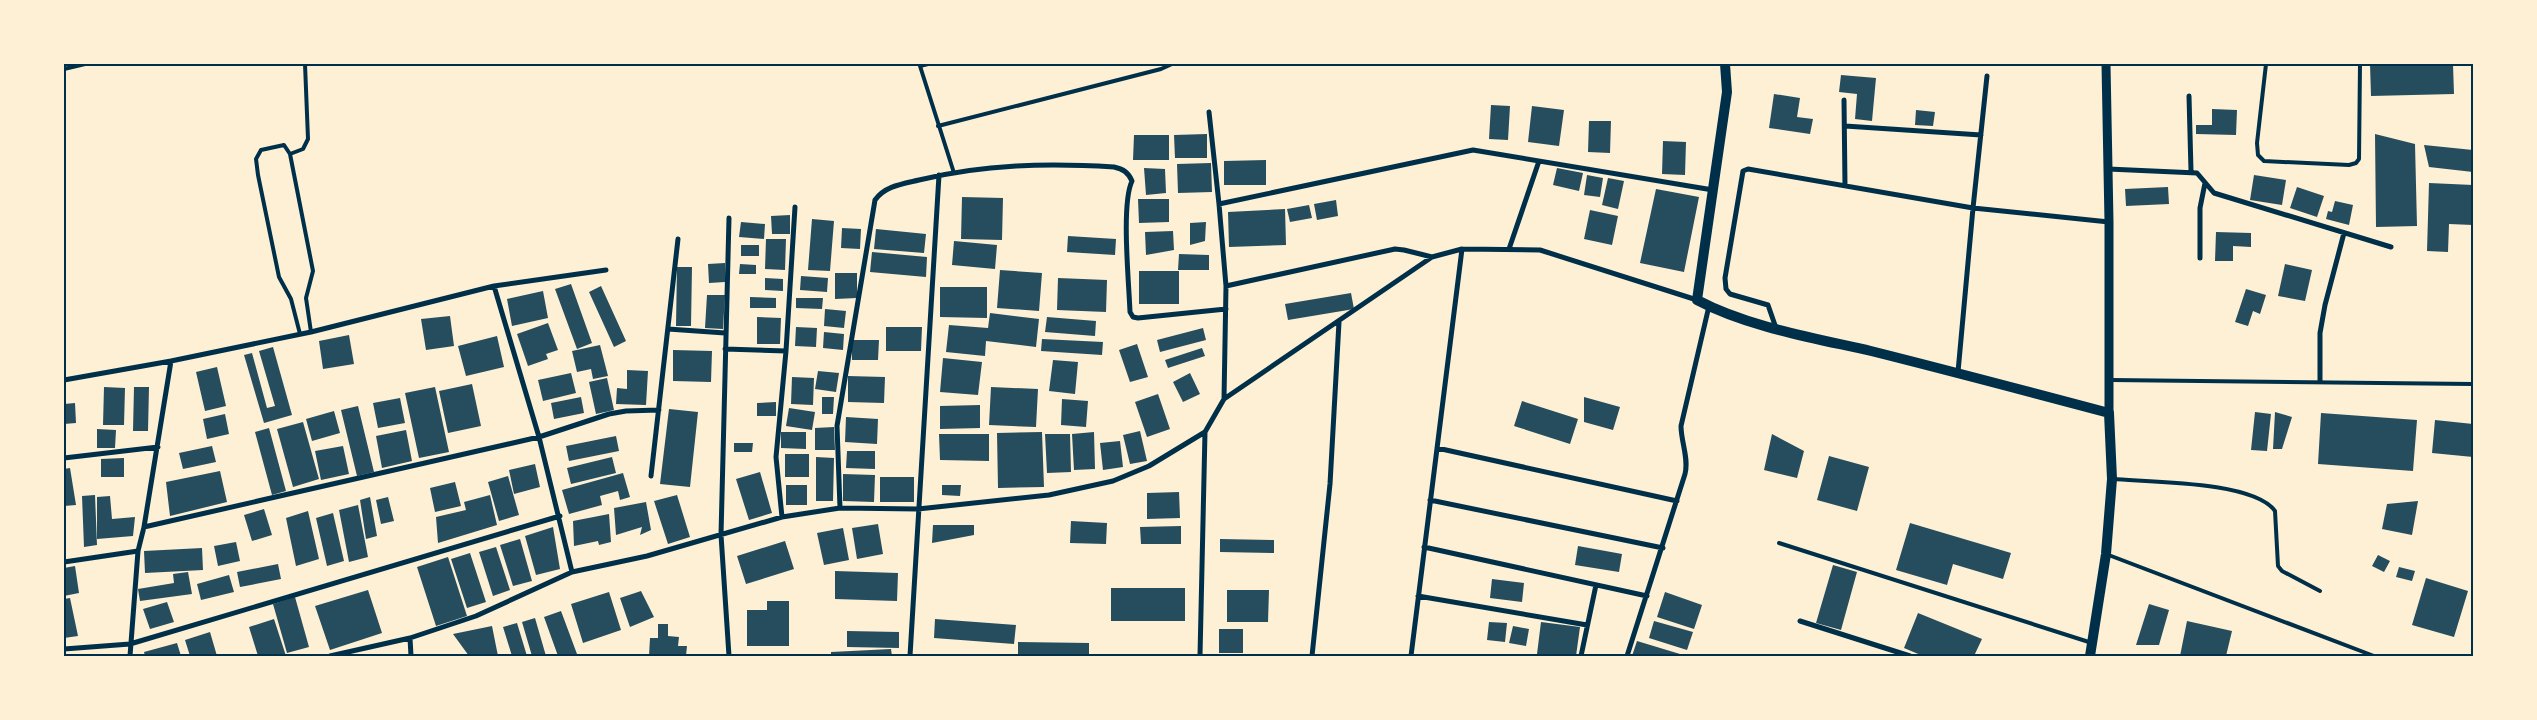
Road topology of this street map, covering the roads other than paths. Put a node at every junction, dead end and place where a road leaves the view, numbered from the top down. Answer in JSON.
{"nodes":[{"id":1,"x":85,"y":64,"type":"edge"},
{"id":2,"x":305,"y":64,"type":"edge"},
{"id":3,"x":928,"y":64,"type":"edge"},
{"id":4,"x":1172,"y":64,"type":"edge"},
{"id":5,"x":1725,"y":64,"type":"edge"},
{"id":6,"x":2106,"y":64,"type":"edge"},
{"id":7,"x":2266,"y":64,"type":"edge"},
{"id":8,"x":2360,"y":64,"type":"edge"},
{"id":9,"x":920,"y":65,"type":"edge"},
{"id":10,"x":64,"y":69,"type":"edge"},
{"id":11,"x":1987,"y":76,"type":"dead end"},
{"id":12,"x":2189,"y":96,"type":"dead end"},
{"id":13,"x":1844,"y":100,"type":"dead end"},
{"id":14,"x":1209,"y":112,"type":"dead end"},
{"id":15,"x":938,"y":126,"type":"junction"},
{"id":16,"x":1844,"y":126,"type":"junction"},
{"id":17,"x":1981,"y":134,"type":"junction"},
{"id":18,"x":290,"y":154,"type":"junction"},
{"id":19,"x":1539,"y":161,"type":"junction"},
{"id":20,"x":2108,"y":169,"type":"junction"},
{"id":21,"x":2192,"y":172,"type":"junction"},
{"id":22,"x":954,"y":173,"type":"junction"},
{"id":23,"x":939,"y":175,"type":"junction"},
{"id":24,"x":2205,"y":183,"type":"junction"},
{"id":25,"x":1845,"y":186,"type":"junction"},
{"id":26,"x":1712,"y":190,"type":"junction"},
{"id":27,"x":1219,"y":204,"type":"junction"},
{"id":28,"x":795,"y":208,"type":"dead end"},
{"id":29,"x":1973,"y":208,"type":"junction"},
{"id":30,"x":729,"y":218,"type":"dead end"},
{"id":31,"x":2109,"y":222,"type":"junction"},
{"id":32,"x":2344,"y":233,"type":"junction"},
{"id":33,"x":678,"y":239,"type":"dead end"},
{"id":34,"x":2391,"y":247,"type":"dead end"},
{"id":35,"x":1462,"y":249,"type":"junction"},
{"id":36,"x":1509,"y":250,"type":"junction"},
{"id":37,"x":1432,"y":257,"type":"junction"},
{"id":38,"x":2200,"y":258,"type":"dead end"},
{"id":39,"x":606,"y":270,"type":"dead end"},
{"id":40,"x":494,"y":286,"type":"junction"},
{"id":41,"x":1226,"y":286,"type":"junction"},
{"id":42,"x":1696,"y":300,"type":"junction"},
{"id":43,"x":1709,"y":306,"type":"junction"},
{"id":44,"x":1226,"y":309,"type":"junction"},
{"id":45,"x":1339,"y":322,"type":"junction"},
{"id":46,"x":1776,"y":328,"type":"junction"},
{"id":47,"x":668,"y":329,"type":"junction"},
{"id":48,"x":311,"y":332,"type":"junction"},
{"id":49,"x":725,"y":333,"type":"junction"},
{"id":50,"x":300,"y":334,"type":"junction"},
{"id":51,"x":725,"y":349,"type":"junction"},
{"id":52,"x":786,"y":351,"type":"junction"},
{"id":53,"x":171,"y":361,"type":"junction"},
{"id":54,"x":1958,"y":372,"type":"junction"},
{"id":55,"x":64,"y":380,"type":"edge"},
{"id":56,"x":2110,"y":380,"type":"junction"},
{"id":57,"x":2320,"y":381,"type":"junction"},
{"id":58,"x":2473,"y":384,"type":"edge"},
{"id":59,"x":1224,"y":399,"type":"junction"},
{"id":60,"x":659,"y":410,"type":"junction"},
{"id":61,"x":2109,"y":413,"type":"junction"},
{"id":62,"x":1205,"y":432,"type":"junction"},
{"id":63,"x":539,"y":436,"type":"junction"},
{"id":64,"x":158,"y":447,"type":"junction"},
{"id":65,"x":1437,"y":448,"type":"junction"},
{"id":66,"x":64,"y":458,"type":"edge"},
{"id":67,"x":651,"y":476,"type":"dead end"},
{"id":68,"x":2112,"y":479,"type":"junction"},
{"id":69,"x":1430,"y":500,"type":"junction"},
{"id":70,"x":1677,"y":501,"type":"junction"},
{"id":71,"x":840,"y":508,"type":"junction"},
{"id":72,"x":918,"y":509,"type":"junction"},
{"id":73,"x":560,"y":516,"type":"junction"},
{"id":74,"x":782,"y":517,"type":"junction"},
{"id":75,"x":144,"y":527,"type":"junction"},
{"id":76,"x":721,"y":535,"type":"junction"},
{"id":77,"x":1779,"y":543,"type":"dead end"},
{"id":78,"x":1424,"y":547,"type":"junction"},
{"id":79,"x":1663,"y":548,"type":"junction"},
{"id":80,"x":138,"y":551,"type":"junction"},
{"id":81,"x":2106,"y":554,"type":"junction"},
{"id":82,"x":64,"y":562,"type":"edge"},
{"id":83,"x":572,"y":572,"type":"junction"},
{"id":84,"x":1596,"y":585,"type":"junction"},
{"id":85,"x":2320,"y":591,"type":"dead end"},
{"id":86,"x":1418,"y":596,"type":"junction"},
{"id":87,"x":1647,"y":596,"type":"junction"},
{"id":88,"x":1800,"y":621,"type":"dead end"},
{"id":89,"x":1587,"y":626,"type":"junction"},
{"id":90,"x":410,"y":638,"type":"junction"},
{"id":91,"x":2092,"y":643,"type":"junction"},
{"id":92,"x":130,"y":644,"type":"junction"},
{"id":93,"x":64,"y":649,"type":"edge"},
{"id":94,"x":130,"y":656,"type":"edge"},
{"id":95,"x":330,"y":656,"type":"edge"},
{"id":96,"x":411,"y":656,"type":"edge"},
{"id":97,"x":729,"y":656,"type":"edge"},
{"id":98,"x":910,"y":656,"type":"edge"},
{"id":99,"x":1200,"y":656,"type":"edge"},
{"id":100,"x":1312,"y":656,"type":"edge"},
{"id":101,"x":1411,"y":656,"type":"edge"},
{"id":102,"x":1581,"y":656,"type":"edge"},
{"id":103,"x":1627,"y":656,"type":"edge"},
{"id":104,"x":1910,"y":656,"type":"edge"},
{"id":105,"x":2090,"y":656,"type":"edge"},
{"id":106,"x":2374,"y":656,"type":"edge"}],
"edges":[{"from":1,"to":10,"type":"lane"},
{"from":2,"to":18,"type":"lane"},
{"from":3,"to":9,"type":"lane"},
{"from":4,"to":15,"type":"lane"},
{"from":5,"to":26,"type":"main road"},
{"from":6,"to":20,"type":"street"},
{"from":7,"to":8,"type":"lane"},
{"from":9,"to":15,"type":"lane"},
{"from":11,"to":17,"type":"street"},
{"from":12,"to":21,"type":"street"},
{"from":13,"to":16,"type":"street"},
{"from":14,"to":27,"type":"street"},
{"from":15,"to":22,"type":"lane"},
{"from":16,"to":17,"type":"street"},
{"from":16,"to":25,"type":"street"},
{"from":17,"to":29,"type":"street"},
{"from":18,"to":48,"type":"lane"},
{"from":18,"to":50,"type":"lane"},
{"from":19,"to":26,"type":"street"},
{"from":19,"to":27,"type":"street"},
{"from":19,"to":36,"type":"street"},
{"from":20,"to":21,"type":"street"},
{"from":20,"to":31,"type":"street"},
{"from":21,"to":24,"type":"street"},
{"from":22,"to":23,"type":"street"},
{"from":22,"to":44,"type":"street"},
{"from":23,"to":71,"type":"street"},
{"from":23,"to":72,"type":"street"},
{"from":24,"to":32,"type":"street"},
{"from":24,"to":38,"type":"street"},
{"from":25,"to":29,"type":"street"},
{"from":25,"to":46,"type":"street"},
{"from":26,"to":42,"type":"main road"},
{"from":27,"to":41,"type":"street"},
{"from":28,"to":52,"type":"street"},
{"from":29,"to":31,"type":"street"},
{"from":29,"to":54,"type":"street"},
{"from":30,"to":49,"type":"street"},
{"from":31,"to":56,"type":"street"},
{"from":32,"to":34,"type":"street"},
{"from":32,"to":57,"type":"street"},
{"from":33,"to":47,"type":"street"},
{"from":35,"to":36,"type":"street"},
{"from":35,"to":37,"type":"street"},
{"from":35,"to":65,"type":"street"},
{"from":36,"to":42,"type":"street"},
{"from":37,"to":41,"type":"street"},
{"from":37,"to":45,"type":"street"},
{"from":39,"to":40,"type":"street"},
{"from":40,"to":48,"type":"street"},
{"from":40,"to":63,"type":"street"},
{"from":41,"to":44,"type":"street"},
{"from":42,"to":43,"type":"main road"},
{"from":43,"to":46,"type":"main road"},
{"from":43,"to":70,"type":"street"},
{"from":44,"to":59,"type":"street"},
{"from":45,"to":59,"type":"street"},
{"from":45,"to":100,"type":"street"},
{"from":46,"to":54,"type":"main road"},
{"from":47,"to":49,"type":"street"},
{"from":47,"to":60,"type":"street"},
{"from":48,"to":50,"type":"street"},
{"from":49,"to":51,"type":"street"},
{"from":50,"to":53,"type":"street"},
{"from":51,"to":52,"type":"street"},
{"from":51,"to":76,"type":"street"},
{"from":52,"to":74,"type":"street"},
{"from":53,"to":55,"type":"street"},
{"from":53,"to":64,"type":"street"},
{"from":54,"to":61,"type":"main road"},
{"from":56,"to":57,"type":"lane"},
{"from":56,"to":61,"type":"street"},
{"from":57,"to":58,"type":"lane"},
{"from":59,"to":62,"type":"street"},
{"from":60,"to":63,"type":"street"},
{"from":60,"to":67,"type":"street"},
{"from":61,"to":68,"type":"main road"},
{"from":62,"to":72,"type":"street"},
{"from":62,"to":99,"type":"street"},
{"from":63,"to":73,"type":"street"},
{"from":63,"to":75,"type":"street"},
{"from":64,"to":66,"type":"street"},
{"from":64,"to":75,"type":"street"},
{"from":65,"to":69,"type":"street"},
{"from":65,"to":70,"type":"street"},
{"from":68,"to":81,"type":"main road"},
{"from":68,"to":85,"type":"lane"},
{"from":69,"to":78,"type":"street"},
{"from":69,"to":79,"type":"street"},
{"from":70,"to":79,"type":"street"},
{"from":71,"to":72,"type":"street"},
{"from":71,"to":74,"type":"street"},
{"from":72,"to":98,"type":"street"},
{"from":73,"to":83,"type":"street"},
{"from":73,"to":92,"type":"street"},
{"from":74,"to":76,"type":"street"},
{"from":75,"to":80,"type":"street"},
{"from":76,"to":83,"type":"street"},
{"from":76,"to":97,"type":"street"},
{"from":77,"to":91,"type":"lane"},
{"from":78,"to":84,"type":"street"},
{"from":78,"to":86,"type":"street"},
{"from":79,"to":87,"type":"street"},
{"from":80,"to":82,"type":"street"},
{"from":80,"to":92,"type":"street"},
{"from":81,"to":91,"type":"main road"},
{"from":81,"to":106,"type":"lane"},
{"from":83,"to":90,"type":"street"},
{"from":84,"to":87,"type":"street"},
{"from":84,"to":89,"type":"street"},
{"from":86,"to":89,"type":"street"},
{"from":86,"to":101,"type":"street"},
{"from":87,"to":103,"type":"street"},
{"from":88,"to":104,"type":"street"},
{"from":89,"to":102,"type":"street"},
{"from":90,"to":95,"type":"street"},
{"from":90,"to":96,"type":"street"},
{"from":91,"to":105,"type":"main road"},
{"from":92,"to":93,"type":"street"},
{"from":92,"to":94,"type":"street"}]}
